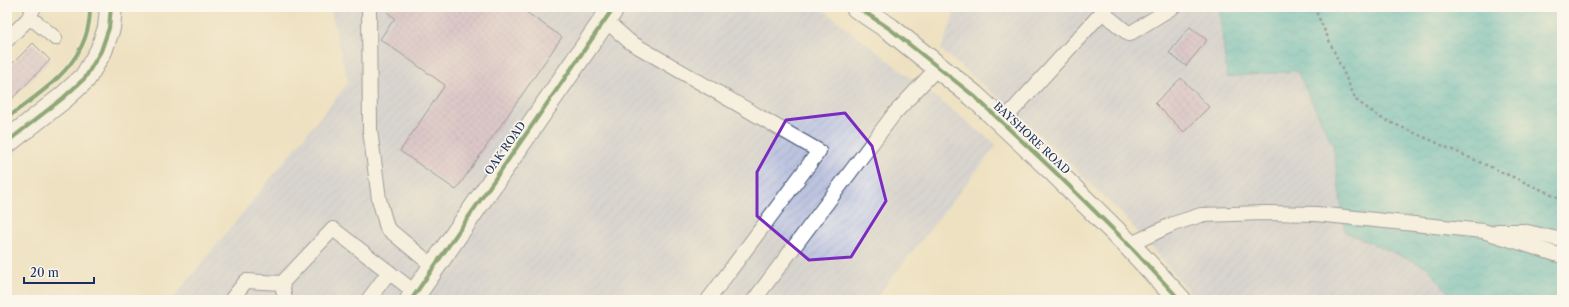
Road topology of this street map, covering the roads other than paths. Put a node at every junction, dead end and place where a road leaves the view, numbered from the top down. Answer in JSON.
{"nodes":[{"id":1,"x":111,"y":7,"type":"edge"},
{"id":2,"x":369,"y":7,"type":"edge"},
{"id":3,"x":857,"y":7,"type":"edge"},
{"id":4,"x":1173,"y":7,"type":"edge"},
{"id":5,"x":1104,"y":10,"type":"edge"},
{"id":6,"x":31,"y":13,"type":"edge"},
{"id":7,"x":609,"y":14,"type":"edge"},
{"id":8,"x":55,"y":38,"type":"dead end"},
{"id":9,"x":7,"y":40,"type":"edge"},
{"id":10,"x":938,"y":67,"type":"junction"},
{"id":11,"x":1002,"y":122,"type":"junction"},
{"id":12,"x":7,"y":142,"type":"edge"},
{"id":13,"x":1483,"y":231,"type":"junction"},
{"id":14,"x":1562,"y":240,"type":"edge"},
{"id":15,"x":1129,"y":245,"type":"junction"},
{"id":16,"x":1562,"y":256,"type":"edge"},
{"id":17,"x":434,"y":267,"type":"junction"},
{"id":18,"x":388,"y":272,"type":"junction"},
{"id":19,"x":282,"y":283,"type":"junction"},
{"id":20,"x":413,"y":296,"type":"edge"},
{"id":21,"x":231,"y":300,"type":"edge"},
{"id":22,"x":285,"y":300,"type":"edge"},
{"id":23,"x":368,"y":300,"type":"edge"},
{"id":24,"x":708,"y":300,"type":"edge"},
{"id":25,"x":754,"y":300,"type":"edge"},
{"id":26,"x":1180,"y":300,"type":"edge"}],
"edges":[{"from":1,"to":12,"type":"street"},
{"from":2,"to":17,"type":"lane"},
{"from":3,"to":10,"type":"street","name":"BAYSHORE ROAD"},
{"from":4,"to":5,"type":"lane"},
{"from":5,"to":11,"type":"lane"},
{"from":6,"to":8,"type":"lane"},
{"from":6,"to":9,"type":"lane"},
{"from":7,"to":17,"type":"street","name":"OAK ROAD"},
{"from":7,"to":24,"type":"lane"},
{"from":10,"to":11,"type":"street","name":"BAYSHORE ROAD"},
{"from":10,"to":25,"type":"lane"},
{"from":11,"to":15,"type":"street","name":"BAYSHORE ROAD"},
{"from":13,"to":14,"type":"lane"},
{"from":13,"to":15,"type":"lane"},
{"from":13,"to":16,"type":"lane"},
{"from":15,"to":26,"type":"street","name":"BAYSHORE ROAD"},
{"from":17,"to":20,"type":"street","name":"OAK ROAD"},
{"from":18,"to":19,"type":"lane"},
{"from":18,"to":20,"type":"lane"},
{"from":18,"to":23,"type":"lane"},
{"from":19,"to":21,"type":"lane"},
{"from":19,"to":22,"type":"lane"}]}
